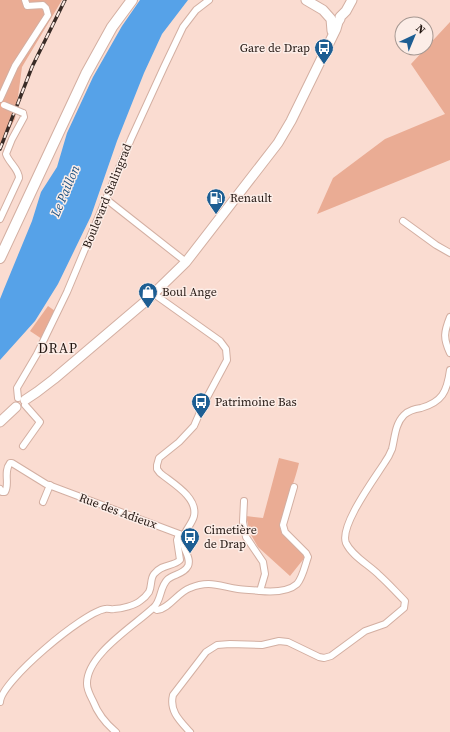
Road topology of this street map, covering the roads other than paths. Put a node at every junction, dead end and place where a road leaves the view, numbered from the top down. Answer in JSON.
{"nodes":[{"id":1,"x":25,"y":0,"type":"edge"},
{"id":2,"x":126,"y":0,"type":"edge"},
{"id":3,"x":132,"y":0,"type":"edge"},
{"id":4,"x":210,"y":0,"type":"edge"},
{"id":5,"x":306,"y":0,"type":"edge"},
{"id":6,"x":350,"y":2,"type":"edge"},
{"id":7,"x":335,"y":17,"type":"junction"},
{"id":8,"x":0,"y":99,"type":"edge"},
{"id":9,"x":2,"y":104,"type":"edge"},
{"id":10,"x":106,"y":199,"type":"junction"},
{"id":11,"x":0,"y":219,"type":"edge"},
{"id":12,"x":402,"y":221,"type":"dead end"},
{"id":13,"x":0,"y":250,"type":"edge"},
{"id":14,"x":450,"y":253,"type":"edge"},
{"id":15,"x":0,"y":258,"type":"edge"},
{"id":16,"x":186,"y":262,"type":"junction"},
{"id":17,"x":154,"y":294,"type":"junction"},
{"id":18,"x":450,"y":317,"type":"edge"},
{"id":19,"x":450,"y":353,"type":"edge"},
{"id":20,"x":450,"y":370,"type":"edge"},
{"id":21,"x":21,"y":403,"type":"junction"},
{"id":22,"x":0,"y":422,"type":"edge"},
{"id":23,"x":23,"y":446,"type":"dead end"},
{"id":24,"x":51,"y":485,"type":"junction"},
{"id":25,"x":294,"y":487,"type":"dead end"},
{"id":26,"x":0,"y":490,"type":"edge"},
{"id":27,"x":244,"y":501,"type":"dead end"},
{"id":28,"x":43,"y":502,"type":"dead end"},
{"id":29,"x":181,"y":535,"type":"junction"},
{"id":30,"x":260,"y":590,"type":"junction"},
{"id":31,"x":154,"y":608,"type":"junction"},
{"id":32,"x":0,"y":702,"type":"edge"},
{"id":33,"x":116,"y":732,"type":"edge"},
{"id":34,"x":190,"y":732,"type":"edge"}],
"edges":[{"from":1,"to":8,"type":"street"},
{"from":2,"to":13,"type":"main road"},
{"from":3,"to":15,"type":"main road"},
{"from":4,"to":10,"type":"street","name":"Boulevard Stalingrad"},
{"from":5,"to":7,"type":"street"},
{"from":6,"to":7,"type":"street"},
{"from":7,"to":16,"type":"street"},
{"from":9,"to":11,"type":"street","bridge":true},
{"from":10,"to":16,"type":"street"},
{"from":10,"to":21,"type":"street","name":"Boulevard Stalingrad"},
{"from":12,"to":14,"type":"street"},
{"from":16,"to":17,"type":"street"},
{"from":17,"to":21,"type":"street"},
{"from":17,"to":29,"type":"street"},
{"from":18,"to":19,"type":"street"},
{"from":20,"to":34,"type":"street"},
{"from":21,"to":22,"type":"street"},
{"from":21,"to":23,"type":"street"},
{"from":24,"to":26,"type":"street","name":"Rue des Adieux"},
{"from":24,"to":28,"type":"street"},
{"from":24,"to":29,"type":"street","name":"Rue des Adieux"},
{"from":25,"to":30,"type":"street"},
{"from":27,"to":30,"type":"street"},
{"from":29,"to":31,"type":"street"},
{"from":29,"to":32,"type":"street"},
{"from":30,"to":31,"type":"street"},
{"from":31,"to":33,"type":"street"}]}
